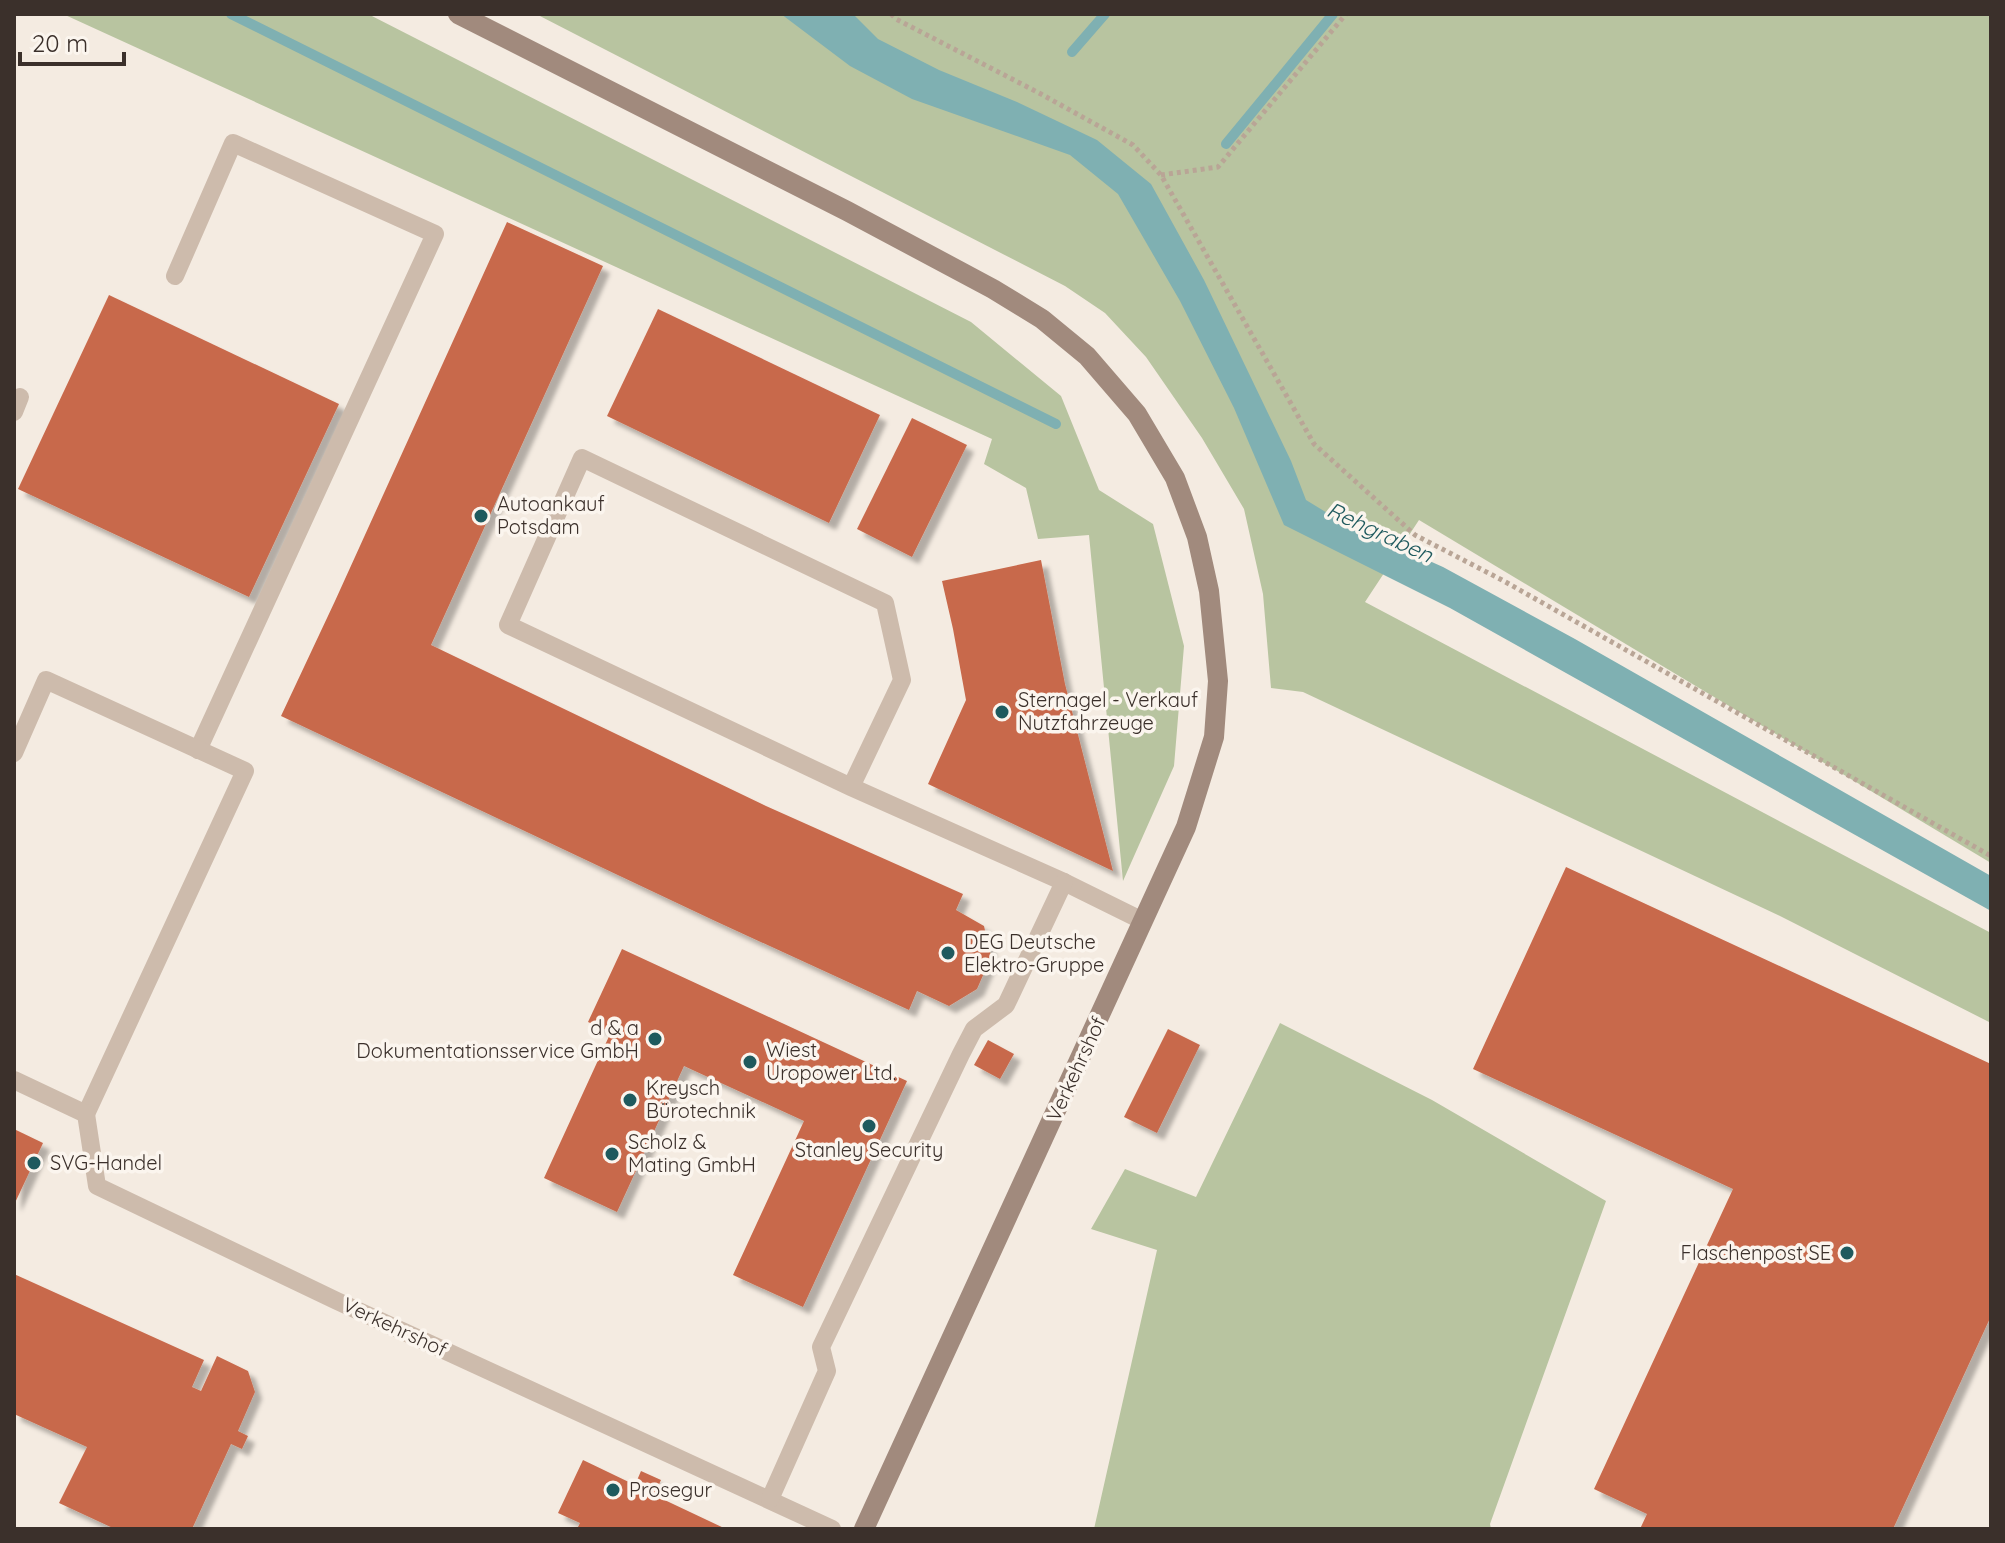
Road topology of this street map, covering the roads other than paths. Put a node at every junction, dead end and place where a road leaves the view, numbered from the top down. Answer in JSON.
{"nodes":[{"id":1,"x":458,"y":14,"type":"edge"},
{"id":2,"x":175,"y":276,"type":"dead end"},
{"id":3,"x":198,"y":750,"type":"junction"},
{"id":4,"x":14,"y":753,"type":"edge"},
{"id":5,"x":851,"y":787,"type":"junction"},
{"id":6,"x":1064,"y":882,"type":"junction"},
{"id":7,"x":1143,"y":921,"type":"junction"},
{"id":8,"x":14,"y":1080,"type":"edge"},
{"id":9,"x":86,"y":1114,"type":"junction"},
{"id":10,"x":770,"y":1499,"type":"junction"},
{"id":11,"x":832,"y":1529,"type":"edge"},
{"id":12,"x":864,"y":1529,"type":"edge"}],
"edges":[{"from":1,"to":7,"type":"main road","name":"Verkehrshof"},
{"from":2,"to":3,"type":"lane"},
{"from":3,"to":4,"type":"lane"},
{"from":3,"to":9,"type":"lane"},
{"from":5,"to":5,"type":"lane"},
{"from":5,"to":6,"type":"lane"},
{"from":6,"to":7,"type":"lane"},
{"from":6,"to":10,"type":"lane"},
{"from":7,"to":12,"type":"main road","name":"Verkehrshof"},
{"from":8,"to":9,"type":"lane"},
{"from":9,"to":10,"type":"lane","name":"Verkehrshof"},
{"from":10,"to":11,"type":"lane","name":"Verkehrshof"}]}
